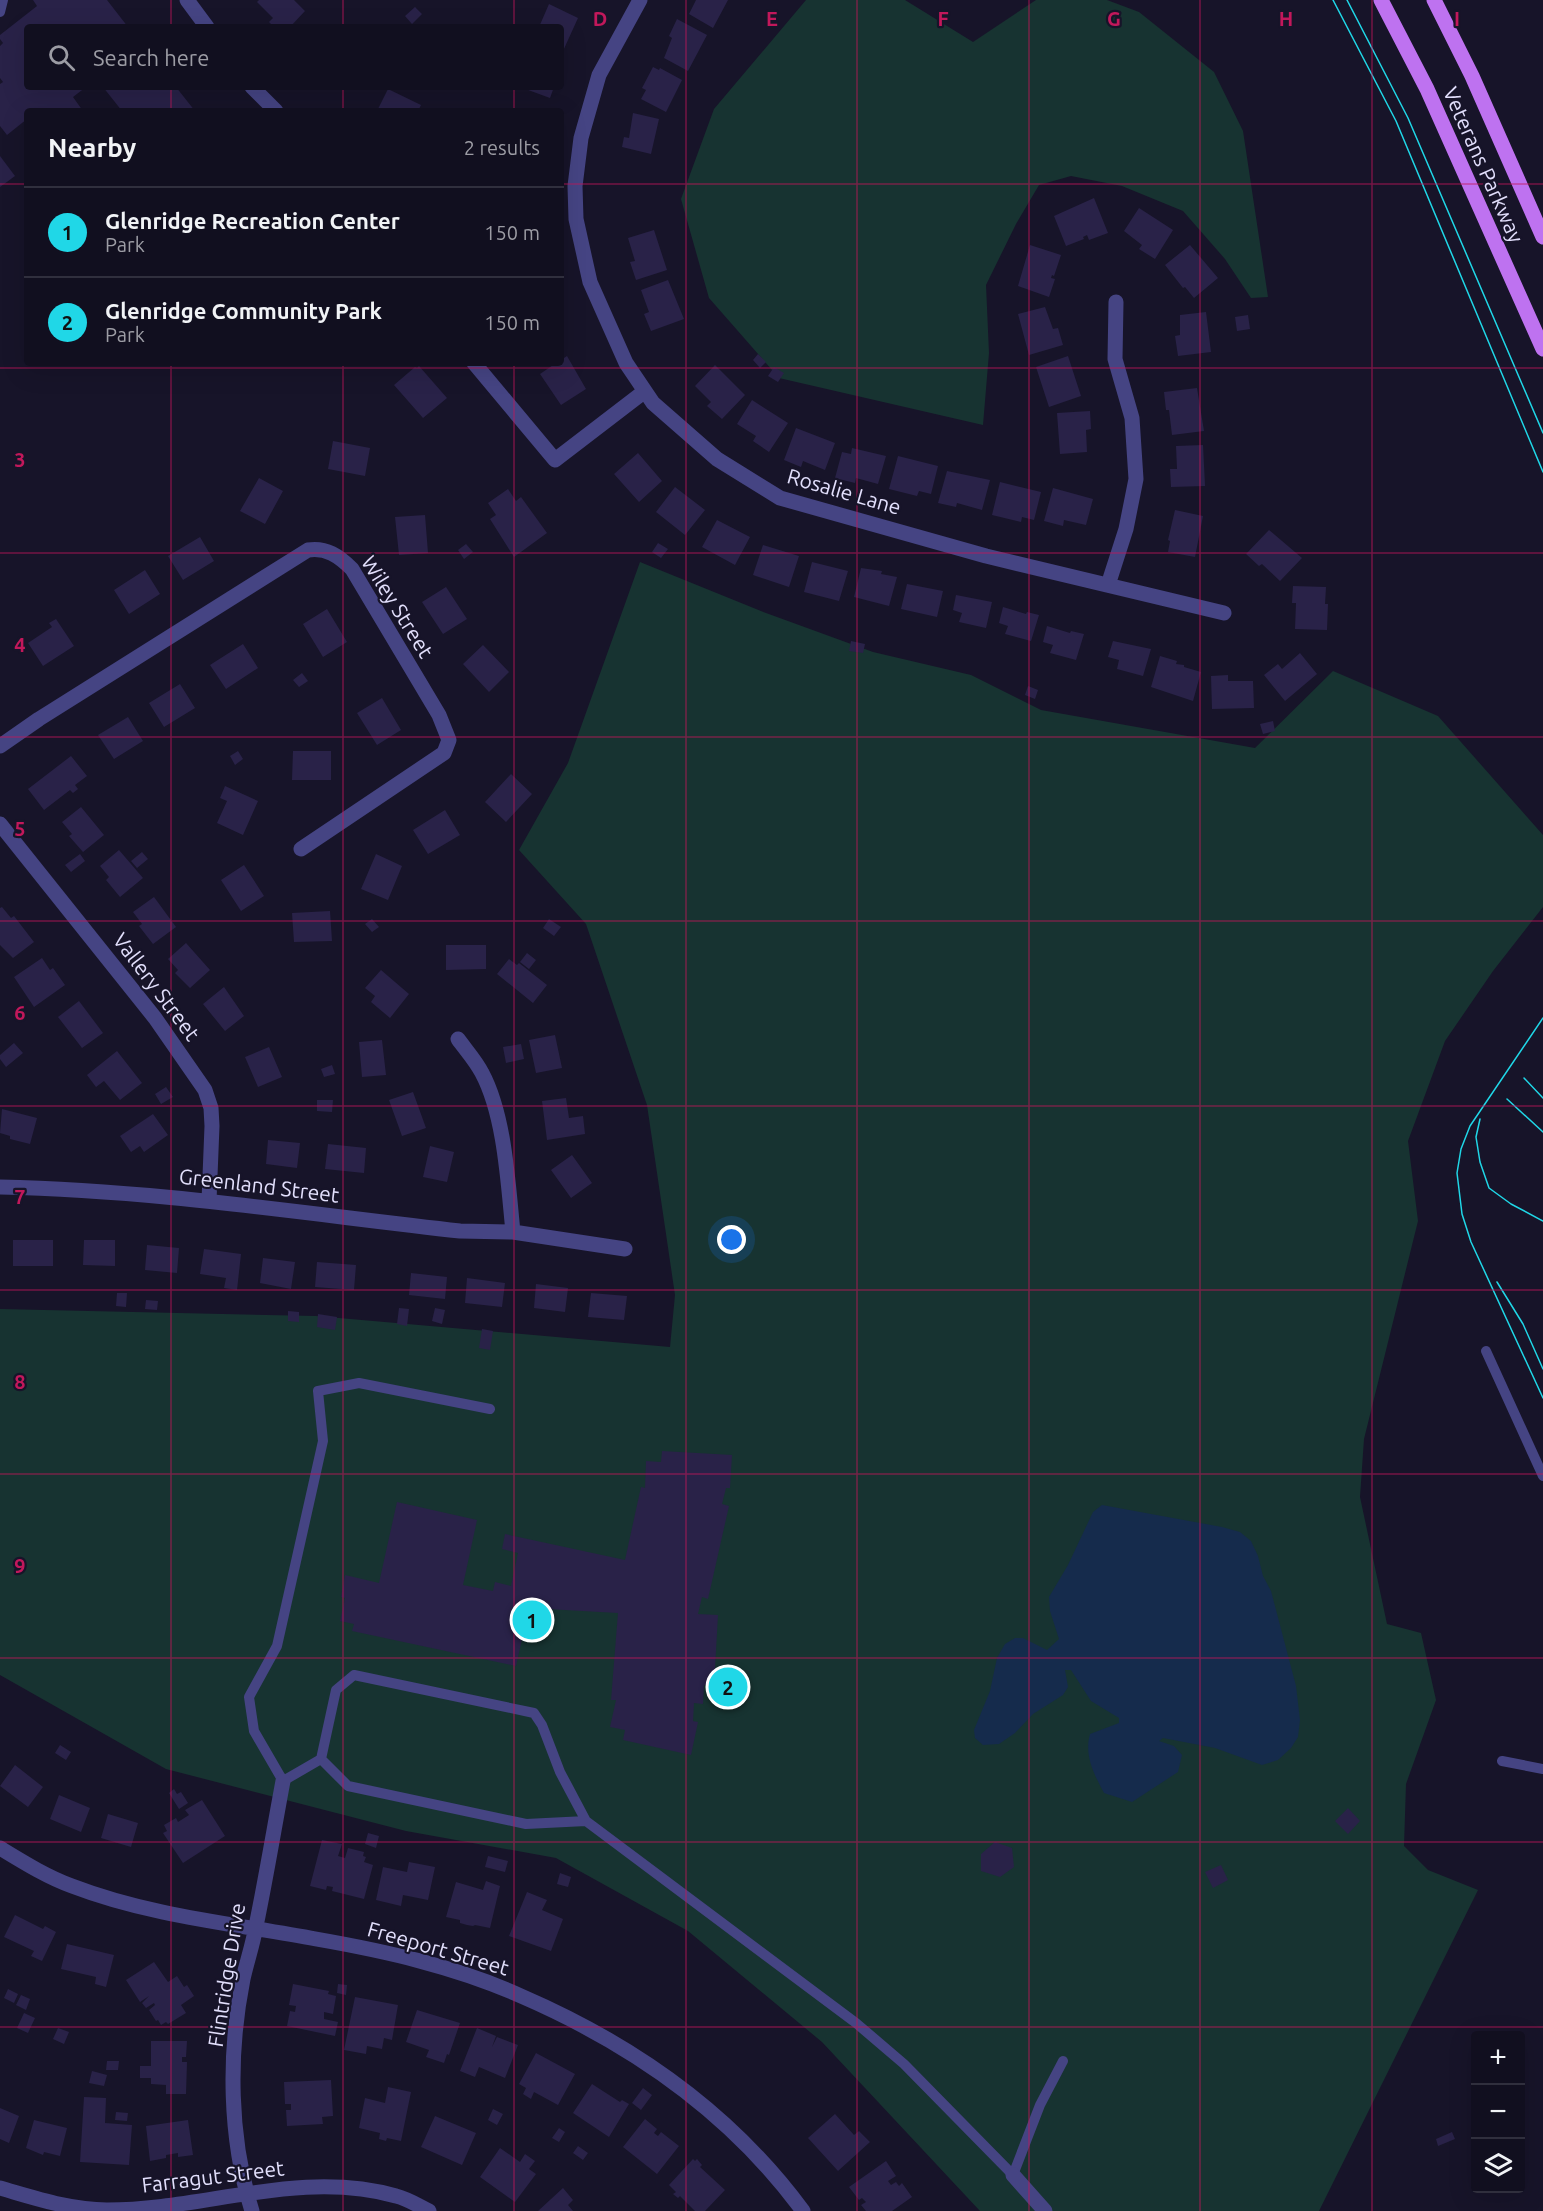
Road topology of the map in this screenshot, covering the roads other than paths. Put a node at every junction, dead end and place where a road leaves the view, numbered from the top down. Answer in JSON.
{"nodes":[{"id":1,"x":3,"y":0,"type":"edge"},
{"id":2,"x":640,"y":0,"type":"edge"},
{"id":3,"x":1381,"y":0,"type":"edge"},
{"id":4,"x":1434,"y":0,"type":"edge"},
{"id":5,"x":190,"y":1,"type":"edge"},
{"id":6,"x":0,"y":12,"type":"edge"},
{"id":7,"x":205,"y":24,"type":"edge"},
{"id":8,"x":255,"y":90,"type":"edge"},
{"id":9,"x":273,"y":108,"type":"edge"},
{"id":10,"x":569,"y":218,"type":"edge"},
{"id":11,"x":1543,"y":237,"type":"edge"},
{"id":12,"x":1116,"y":302,"type":"dead end"},
{"id":13,"x":1543,"y":349,"type":"edge"},
{"id":14,"x":477,"y":366,"type":"edge"},
{"id":15,"x":645,"y":391,"type":"junction"},
{"id":16,"x":1108,"y":585,"type":"junction"},
{"id":17,"x":1224,"y":613,"type":"dead end"},
{"id":18,"x":0,"y":746,"type":"edge"},
{"id":19,"x":0,"y":824,"type":"edge"},
{"id":20,"x":301,"y":849,"type":"dead end"},
{"id":21,"x":458,"y":1039,"type":"dead end"},
{"id":22,"x":0,"y":1187,"type":"edge"},
{"id":23,"x":209,"y":1201,"type":"junction"},
{"id":24,"x":513,"y":1232,"type":"junction"},
{"id":25,"x":625,"y":1249,"type":"dead end"},
{"id":26,"x":1486,"y":1352,"type":"dead end"},
{"id":27,"x":490,"y":1409,"type":"dead end"},
{"id":28,"x":1543,"y":1476,"type":"edge"},
{"id":29,"x":321,"y":1759,"type":"junction"},
{"id":30,"x":1502,"y":1761,"type":"dead end"},
{"id":31,"x":1543,"y":1769,"type":"edge"},
{"id":32,"x":283,"y":1781,"type":"junction"},
{"id":33,"x":586,"y":1821,"type":"junction"},
{"id":34,"x":0,"y":1848,"type":"edge"},
{"id":35,"x":256,"y":1928,"type":"junction"},
{"id":36,"x":1063,"y":2061,"type":"dead end"},
{"id":37,"x":1013,"y":2175,"type":"junction"},
{"id":38,"x":0,"y":2188,"type":"edge"},
{"id":39,"x":247,"y":2195,"type":"junction"},
{"id":40,"x":252,"y":2211,"type":"edge"},
{"id":41,"x":429,"y":2211,"type":"edge"},
{"id":42,"x":803,"y":2211,"type":"edge"},
{"id":43,"x":1045,"y":2211,"type":"edge"}],
"edges":[{"from":1,"to":6,"type":"lane"},
{"from":2,"to":10,"type":"street","name":"Rosalie Lane"},
{"from":3,"to":13,"type":"main road","name":"Veterans Parkway"},
{"from":4,"to":11,"type":"main road","name":"Veterans Parkway"},
{"from":5,"to":7,"type":"street"},
{"from":8,"to":9,"type":"street"},
{"from":10,"to":15,"type":"street","name":"Rosalie Lane"},
{"from":12,"to":16,"type":"street"},
{"from":14,"to":15,"type":"street"},
{"from":15,"to":16,"type":"street","name":"Rosalie Lane"},
{"from":16,"to":17,"type":"street","name":"Rosalie Lane"},
{"from":18,"to":20,"type":"street","name":"Wiley Street"},
{"from":19,"to":23,"type":"street","name":"Vallery Street"},
{"from":21,"to":24,"type":"street"},
{"from":22,"to":23,"type":"street","name":"Greenland Street"},
{"from":23,"to":24,"type":"street","name":"Greenland Street"},
{"from":24,"to":25,"type":"street","name":"Greenland Street"},
{"from":26,"to":28,"type":"lane"},
{"from":27,"to":32,"type":"lane"},
{"from":29,"to":32,"type":"lane"},
{"from":29,"to":33,"type":"lane"},
{"from":29,"to":33,"type":"lane"},
{"from":30,"to":31,"type":"lane"},
{"from":32,"to":35,"type":"street","name":"Flintridge Drive"},
{"from":33,"to":37,"type":"lane"},
{"from":34,"to":35,"type":"street","name":"Freeport Street"},
{"from":35,"to":39,"type":"street","name":"Flintridge Drive"},
{"from":35,"to":42,"type":"street","name":"Freeport Street"},
{"from":36,"to":37,"type":"lane"},
{"from":37,"to":43,"type":"street"},
{"from":38,"to":39,"type":"street","name":"Farragut Street"},
{"from":39,"to":40,"type":"street","name":"Flintridge Drive"},
{"from":39,"to":41,"type":"street","name":"Farragut Street"}]}
